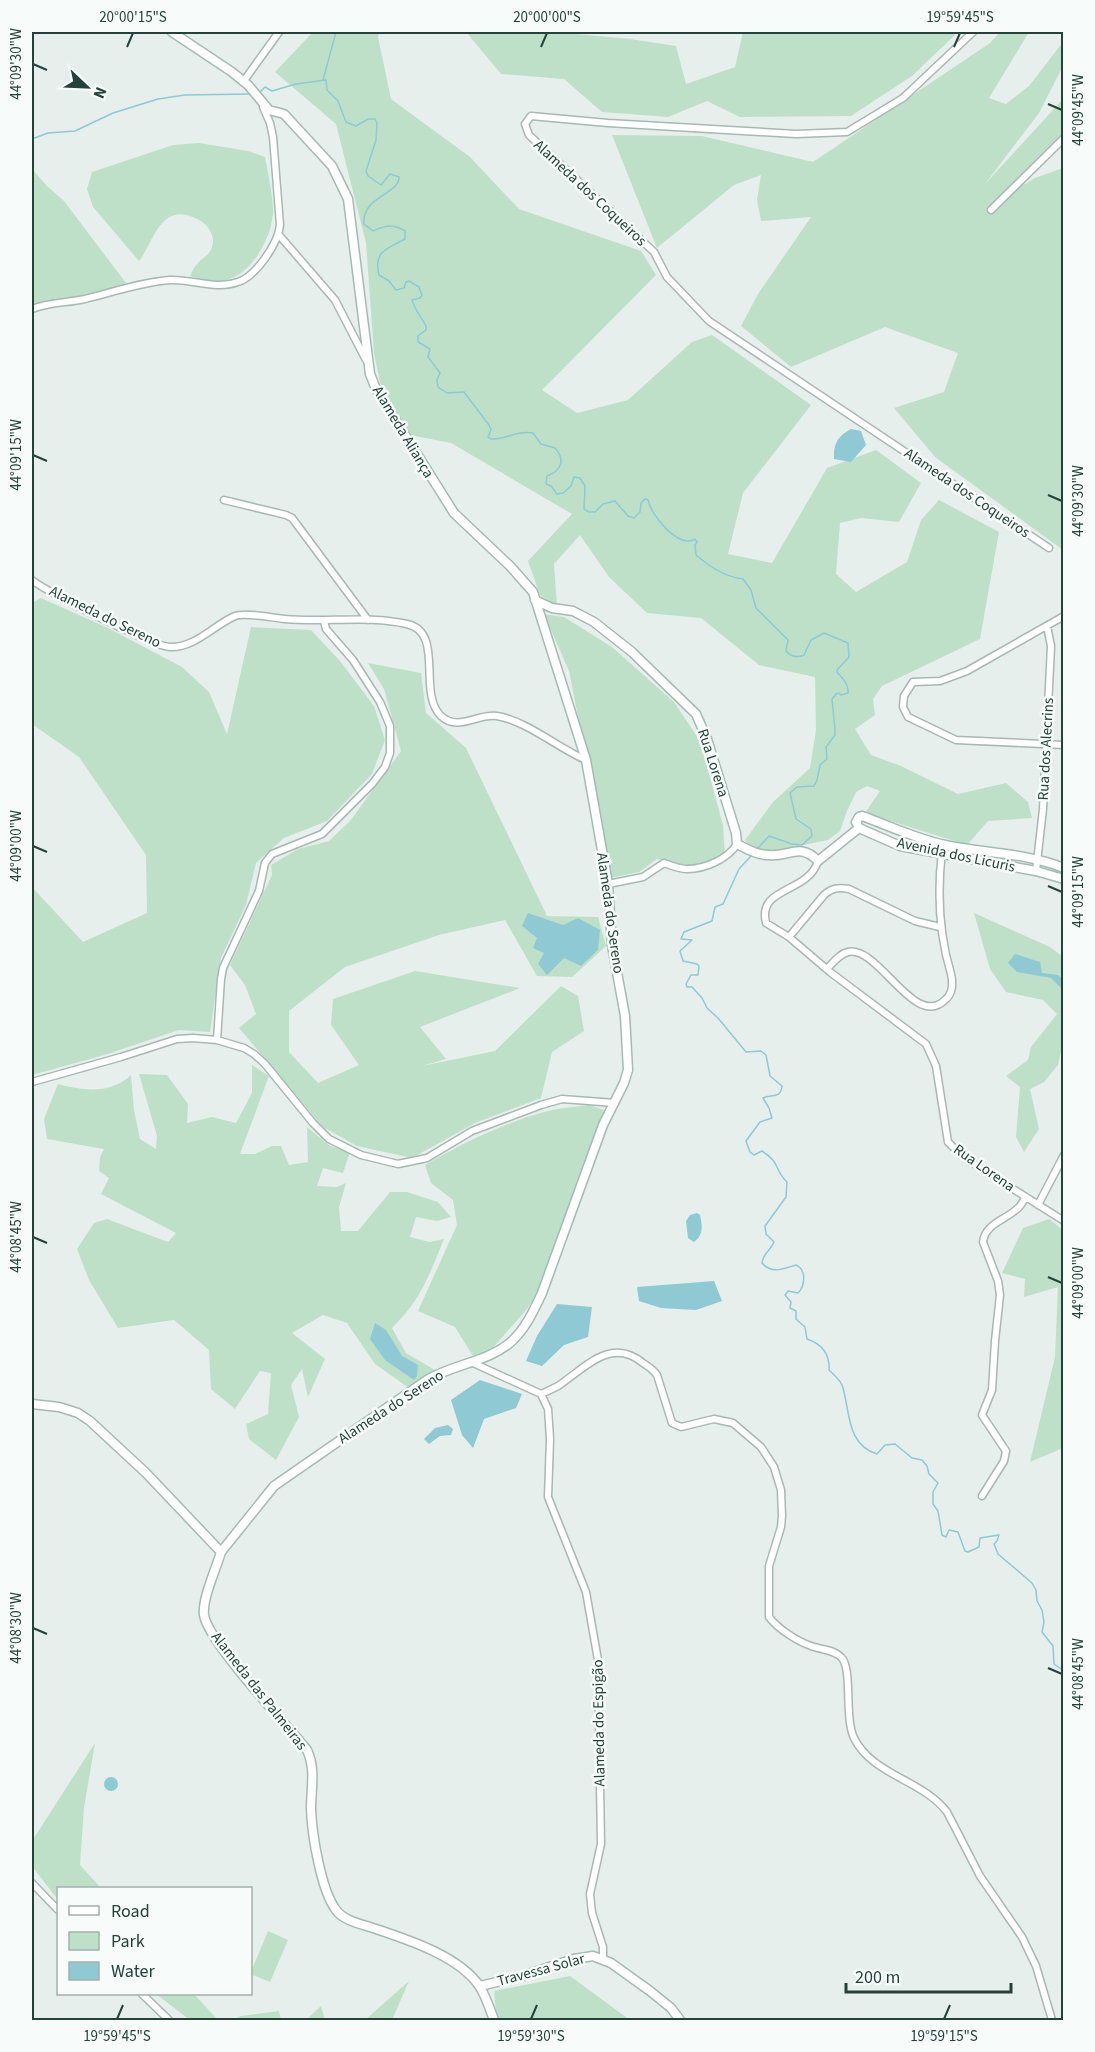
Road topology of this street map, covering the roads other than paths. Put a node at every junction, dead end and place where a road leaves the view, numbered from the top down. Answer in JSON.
{"nodes":[{"id":1,"x":172,"y":32,"type":"edge"},
{"id":2,"x":279,"y":32,"type":"edge"},
{"id":3,"x":973,"y":32,"type":"edge"},
{"id":4,"x":246,"y":84,"type":"junction"},
{"id":5,"x":258,"y":97,"type":"junction"},
{"id":6,"x":1064,"y":138,"type":"edge"},
{"id":7,"x":991,"y":210,"type":"dead end"},
{"id":8,"x":279,"y":235,"type":"junction"},
{"id":9,"x":32,"y":309,"type":"edge"},
{"id":10,"x":368,"y":363,"type":"junction"},
{"id":11,"x":224,"y":500,"type":"dead end"},
{"id":12,"x":1049,"y":548,"type":"dead end"},
{"id":13,"x":32,"y":580,"type":"edge"},
{"id":14,"x":535,"y":600,"type":"junction"},
{"id":15,"x":1064,"y":616,"type":"edge"},
{"id":16,"x":368,"y":620,"type":"junction"},
{"id":17,"x":324,"y":621,"type":"junction"},
{"id":18,"x":1047,"y":626,"type":"junction"},
{"id":19,"x":1045,"y":745,"type":"junction"},
{"id":20,"x":1064,"y":745,"type":"edge"},
{"id":21,"x":586,"y":760,"type":"junction"},
{"id":22,"x":859,"y":828,"type":"junction"},
{"id":23,"x":737,"y":844,"type":"junction"},
{"id":24,"x":942,"y":845,"type":"junction"},
{"id":25,"x":941,"y":855,"type":"junction"},
{"id":26,"x":818,"y":861,"type":"junction"},
{"id":27,"x":1037,"y":861,"type":"junction"},
{"id":28,"x":1064,"y":868,"type":"edge"},
{"id":29,"x":1036,"y":871,"type":"junction"},
{"id":30,"x":1064,"y":879,"type":"edge"},
{"id":31,"x":608,"y":884,"type":"junction"},
{"id":32,"x":940,"y":927,"type":"junction"},
{"id":33,"x":789,"y":937,"type":"junction"},
{"id":34,"x":827,"y":969,"type":"junction"},
{"id":35,"x":218,"y":1040,"type":"junction"},
{"id":36,"x":32,"y":1082,"type":"edge"},
{"id":37,"x":615,"y":1103,"type":"junction"},
{"id":38,"x":1064,"y":1155,"type":"edge"},
{"id":39,"x":1026,"y":1197,"type":"junction"},
{"id":40,"x":1038,"y":1204,"type":"junction"},
{"id":41,"x":1064,"y":1221,"type":"edge"},
{"id":42,"x":471,"y":1362,"type":"junction"},
{"id":43,"x":541,"y":1394,"type":"junction"},
{"id":44,"x":32,"y":1404,"type":"edge"},
{"id":45,"x":982,"y":1496,"type":"dead end"},
{"id":46,"x":220,"y":1552,"type":"junction"},
{"id":47,"x":32,"y":1883,"type":"edge"},
{"id":48,"x":57,"y":1909,"type":"edge"},
{"id":49,"x":603,"y":1959,"type":"junction"},
{"id":50,"x":480,"y":1986,"type":"junction"},
{"id":51,"x":143,"y":1995,"type":"edge"},
{"id":52,"x":169,"y":2020,"type":"edge"},
{"id":53,"x":494,"y":2020,"type":"edge"},
{"id":54,"x":680,"y":2020,"type":"edge"},
{"id":55,"x":1052,"y":2020,"type":"edge"}],
"edges":[{"from":1,"to":4,"type":"street","name":"Alameda Aliança"},
{"from":2,"to":4,"type":"street"},
{"from":3,"to":12,"type":"street","name":"Alameda dos Coqueiros"},
{"from":4,"to":5,"type":"street","name":"Alameda Aliança"},
{"from":5,"to":8,"type":"street"},
{"from":5,"to":10,"type":"street","name":"Alameda Aliança"},
{"from":6,"to":7,"type":"street"},
{"from":8,"to":9,"type":"street"},
{"from":8,"to":10,"type":"street"},
{"from":10,"to":14,"type":"street","name":"Alameda Aliança"},
{"from":11,"to":16,"type":"street"},
{"from":13,"to":17,"type":"street","name":"Alameda do Sereno"},
{"from":14,"to":21,"type":"street","name":"Alameda Aliança"},
{"from":14,"to":23,"type":"street","name":"Rua Lorena"},
{"from":15,"to":18,"type":"street"},
{"from":16,"to":17,"type":"street","name":"Alameda do Sereno"},
{"from":16,"to":21,"type":"street","name":"Alameda do Sereno"},
{"from":17,"to":35,"type":"street"},
{"from":18,"to":19,"type":"street","name":"Rua dos Alecrins"},
{"from":18,"to":19,"type":"street"},
{"from":19,"to":20,"type":"street"},
{"from":19,"to":27,"type":"street","name":"Rua dos Alecrins"},
{"from":21,"to":31,"type":"street","name":"Alameda do Sereno"},
{"from":22,"to":24,"type":"street","name":"Avenida dos Licuris"},
{"from":22,"to":25,"type":"street","name":"Avenida dos Licuris"},
{"from":22,"to":26,"type":"street"},
{"from":23,"to":26,"type":"street"},
{"from":23,"to":31,"type":"street"},
{"from":24,"to":25,"type":"street"},
{"from":24,"to":27,"type":"street","name":"Avenida dos Licuris"},
{"from":25,"to":29,"type":"street","name":"Avenida dos Licuris"},
{"from":25,"to":32,"type":"street"},
{"from":26,"to":33,"type":"street","name":"Rua Lorena"},
{"from":27,"to":28,"type":"street","name":"Avenida dos Licuris"},
{"from":27,"to":29,"type":"street","name":"Rua dos Alecrins"},
{"from":29,"to":30,"type":"street","name":"Avenida dos Licuris"},
{"from":31,"to":37,"type":"street","name":"Alameda do Sereno"},
{"from":32,"to":33,"type":"street"},
{"from":32,"to":34,"type":"street"},
{"from":33,"to":34,"type":"street","name":"Rua Lorena"},
{"from":34,"to":39,"type":"street","name":"Rua Lorena"},
{"from":35,"to":36,"type":"street"},
{"from":35,"to":37,"type":"street"},
{"from":37,"to":42,"type":"street","name":"Alameda do Sereno"},
{"from":38,"to":40,"type":"street"},
{"from":39,"to":40,"type":"street","name":"Rua Lorena"},
{"from":39,"to":45,"type":"street"},
{"from":40,"to":41,"type":"street","name":"Rua Lorena"},
{"from":42,"to":43,"type":"street"},
{"from":42,"to":46,"type":"street","name":"Alameda do Sereno"},
{"from":43,"to":49,"type":"street","name":"Alameda do Espigão"},
{"from":43,"to":55,"type":"street"},
{"from":44,"to":46,"type":"street"},
{"from":46,"to":50,"type":"street","name":"Alameda das Palmeiras"},
{"from":47,"to":48,"type":"street"},
{"from":49,"to":50,"type":"street","name":"Travessa Solar"},
{"from":49,"to":54,"type":"street"},
{"from":50,"to":53,"type":"street","name":"Alameda das Palmeiras"},
{"from":51,"to":52,"type":"street"}]}
